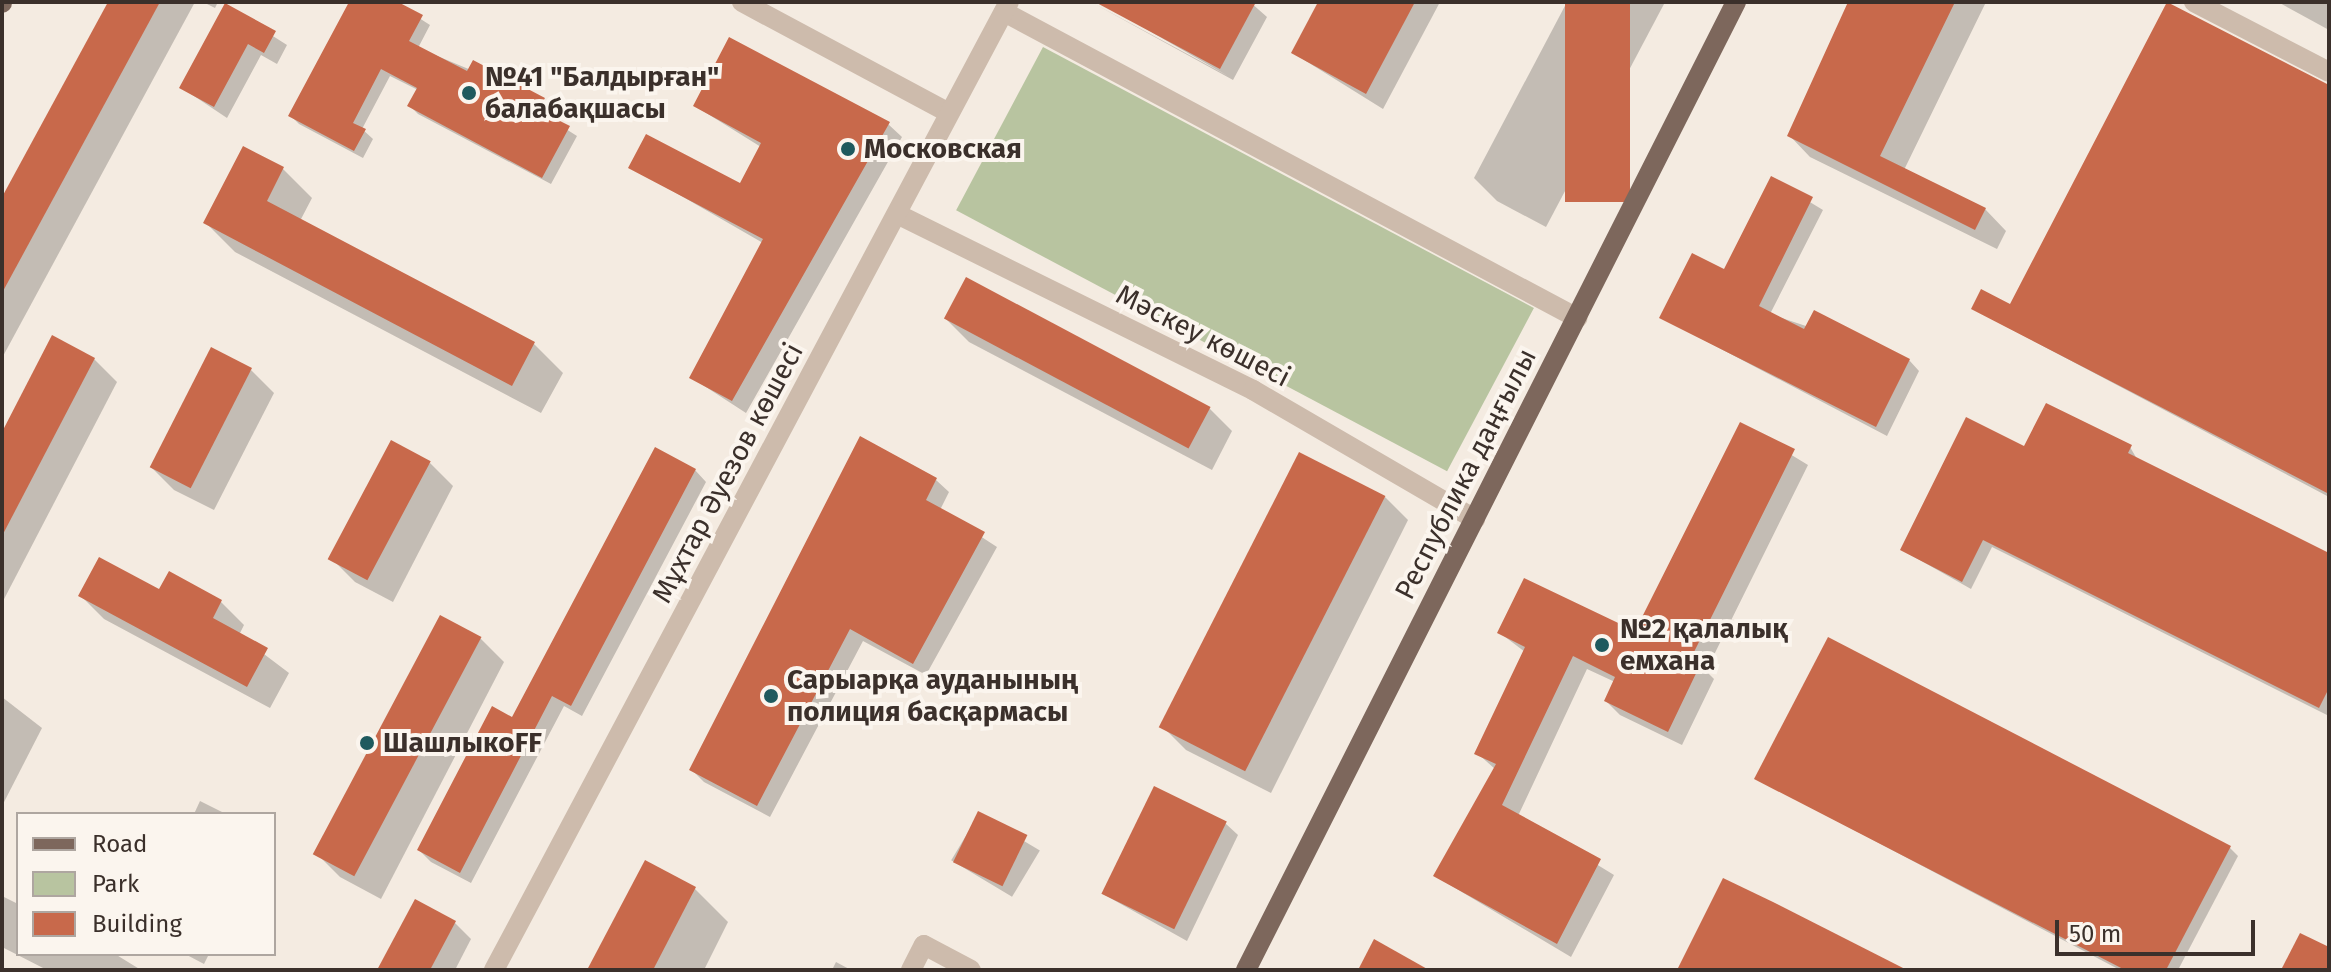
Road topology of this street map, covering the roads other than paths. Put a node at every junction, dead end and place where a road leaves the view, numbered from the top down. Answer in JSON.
{"nodes":[{"id":1,"x":742,"y":2,"type":"edge"},
{"id":2,"x":1736,"y":2,"type":"edge"},
{"id":3,"x":2194,"y":2,"type":"edge"},
{"id":4,"x":1006,"y":7,"type":"edge"},
{"id":5,"x":2329,"y":72,"type":"edge"},
{"id":6,"x":949,"y":113,"type":"junction"},
{"id":7,"x":899,"y":215,"type":"junction"},
{"id":8,"x":1577,"y":318,"type":"junction"},
{"id":9,"x":1475,"y":519,"type":"junction"},
{"id":10,"x":494,"y":970,"type":"edge"},
{"id":11,"x":911,"y":970,"type":"edge"},
{"id":12,"x":971,"y":970,"type":"edge"},
{"id":13,"x":1246,"y":970,"type":"edge"}],
"edges":[{"from":1,"to":6,"type":"street"},
{"from":2,"to":8,"type":"main road","name":"Республика даңғылы"},
{"from":3,"to":5,"type":"street"},
{"from":4,"to":6,"type":"street","name":"Мұхтар Әуезов көшесі"},
{"from":4,"to":8,"type":"street"},
{"from":6,"to":7,"type":"street","name":"Мұхтар Әуезов көшесі"},
{"from":7,"to":9,"type":"street","name":"Мәскеу көшесі"},
{"from":7,"to":10,"type":"street","name":"Мұхтар Әуезов көшесі"},
{"from":8,"to":9,"type":"main road","name":"Республика даңғылы"},
{"from":9,"to":13,"type":"main road","name":"Республика даңғылы"},
{"from":11,"to":12,"type":"street"}]}
